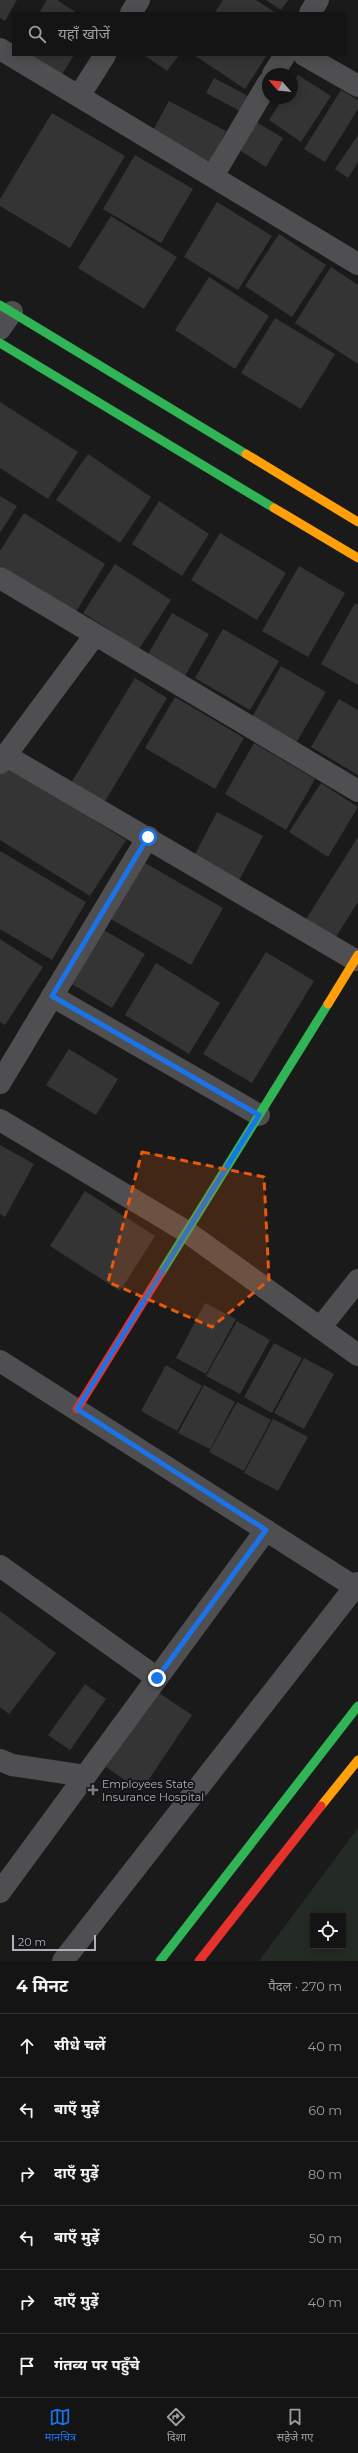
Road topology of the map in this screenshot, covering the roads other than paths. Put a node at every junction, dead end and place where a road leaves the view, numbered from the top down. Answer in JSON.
{"nodes":[{"id":1,"x":139,"y":0,"type":"edge"},
{"id":2,"x":318,"y":0,"type":"edge"},
{"id":3,"x":132,"y":12,"type":"edge"},
{"id":4,"x":311,"y":12,"type":"edge"},
{"id":5,"x":0,"y":49,"type":"edge"},
{"id":6,"x":104,"y":56,"type":"edge"},
{"id":7,"x":284,"y":56,"type":"edge"},
{"id":8,"x":306,"y":56,"type":"edge"},
{"id":9,"x":277,"y":68,"type":"edge"},
{"id":10,"x":358,"y":86,"type":"edge"},
{"id":11,"x":262,"y":93,"type":"edge"},
{"id":12,"x":79,"y":96,"type":"junction"},
{"id":13,"x":213,"y":176,"type":"junction"},
{"id":14,"x":358,"y":264,"type":"edge"},
{"id":15,"x":4,"y":315,"type":"edge"},
{"id":16,"x":0,"y":343,"type":"edge"},
{"id":17,"x":358,"y":522,"type":"edge"},
{"id":18,"x":358,"y":558,"type":"edge"},
{"id":19,"x":0,"y":578,"type":"edge"},
{"id":20,"x":95,"y":635,"type":"junction"},
{"id":21,"x":2,"y":759,"type":"edge"},
{"id":22,"x":358,"y":791,"type":"edge"},
{"id":23,"x":148,"y":837,"type":"junction"},
{"id":24,"x":357,"y":958,"type":"edge"},
{"id":25,"x":52,"y":996,"type":"junction"},
{"id":26,"x":0,"y":1082,"type":"edge"},
{"id":27,"x":259,"y":1115,"type":"junction"},
{"id":28,"x":0,"y":1120,"type":"edge"},
{"id":29,"x":187,"y":1232,"type":"junction"},
{"id":30,"x":358,"y":1280,"type":"edge"},
{"id":31,"x":320,"y":1328,"type":"junction"},
{"id":32,"x":358,"y":1355,"type":"edge"},
{"id":33,"x":0,"y":1361,"type":"edge"},
{"id":34,"x":77,"y":1409,"type":"junction"},
{"id":35,"x":266,"y":1530,"type":"junction"},
{"id":36,"x":0,"y":1566,"type":"edge"},
{"id":37,"x":357,"y":1586,"type":"edge"},
{"id":38,"x":157,"y":1678,"type":"junction"},
{"id":39,"x":358,"y":1706,"type":"edge"},
{"id":40,"x":0,"y":1760,"type":"edge"},
{"id":41,"x":358,"y":1760,"type":"edge"},
{"id":42,"x":85,"y":1776,"type":"junction"},
{"id":43,"x":2,"y":1885,"type":"edge"},
{"id":44,"x":63,"y":1961,"type":"edge"},
{"id":45,"x":160,"y":1961,"type":"edge"},
{"id":46,"x":199,"y":1961,"type":"edge"}],
"edges":[{"from":1,"to":3,"type":"street"},
{"from":2,"to":4,"type":"street"},
{"from":5,"to":12,"type":"street"},
{"from":6,"to":12,"type":"street"},
{"from":7,"to":9,"type":"street"},
{"from":8,"to":10,"type":"street"},
{"from":11,"to":13,"type":"street"},
{"from":12,"to":13,"type":"street"},
{"from":13,"to":14,"type":"street"},
{"from":15,"to":17,"type":"street"},
{"from":16,"to":18,"type":"street"},
{"from":19,"to":20,"type":"street"},
{"from":20,"to":21,"type":"street"},
{"from":20,"to":22,"type":"street"},
{"from":21,"to":23,"type":"street"},
{"from":23,"to":24,"type":"street"},
{"from":23,"to":25,"type":"street"},
{"from":24,"to":27,"type":"street"},
{"from":25,"to":26,"type":"street"},
{"from":25,"to":27,"type":"street"},
{"from":27,"to":29,"type":"street"},
{"from":28,"to":29,"type":"street"},
{"from":29,"to":31,"type":"street"},
{"from":29,"to":34,"type":"street"},
{"from":30,"to":31,"type":"street"},
{"from":31,"to":32,"type":"street"},
{"from":33,"to":34,"type":"street"},
{"from":34,"to":35,"type":"street"},
{"from":35,"to":37,"type":"street"},
{"from":35,"to":38,"type":"street"},
{"from":36,"to":38,"type":"street"},
{"from":37,"to":44,"type":"street"},
{"from":38,"to":42,"type":"street"},
{"from":39,"to":45,"type":"street"},
{"from":40,"to":42,"type":"street"},
{"from":41,"to":46,"type":"street"},
{"from":42,"to":43,"type":"street"}]}
